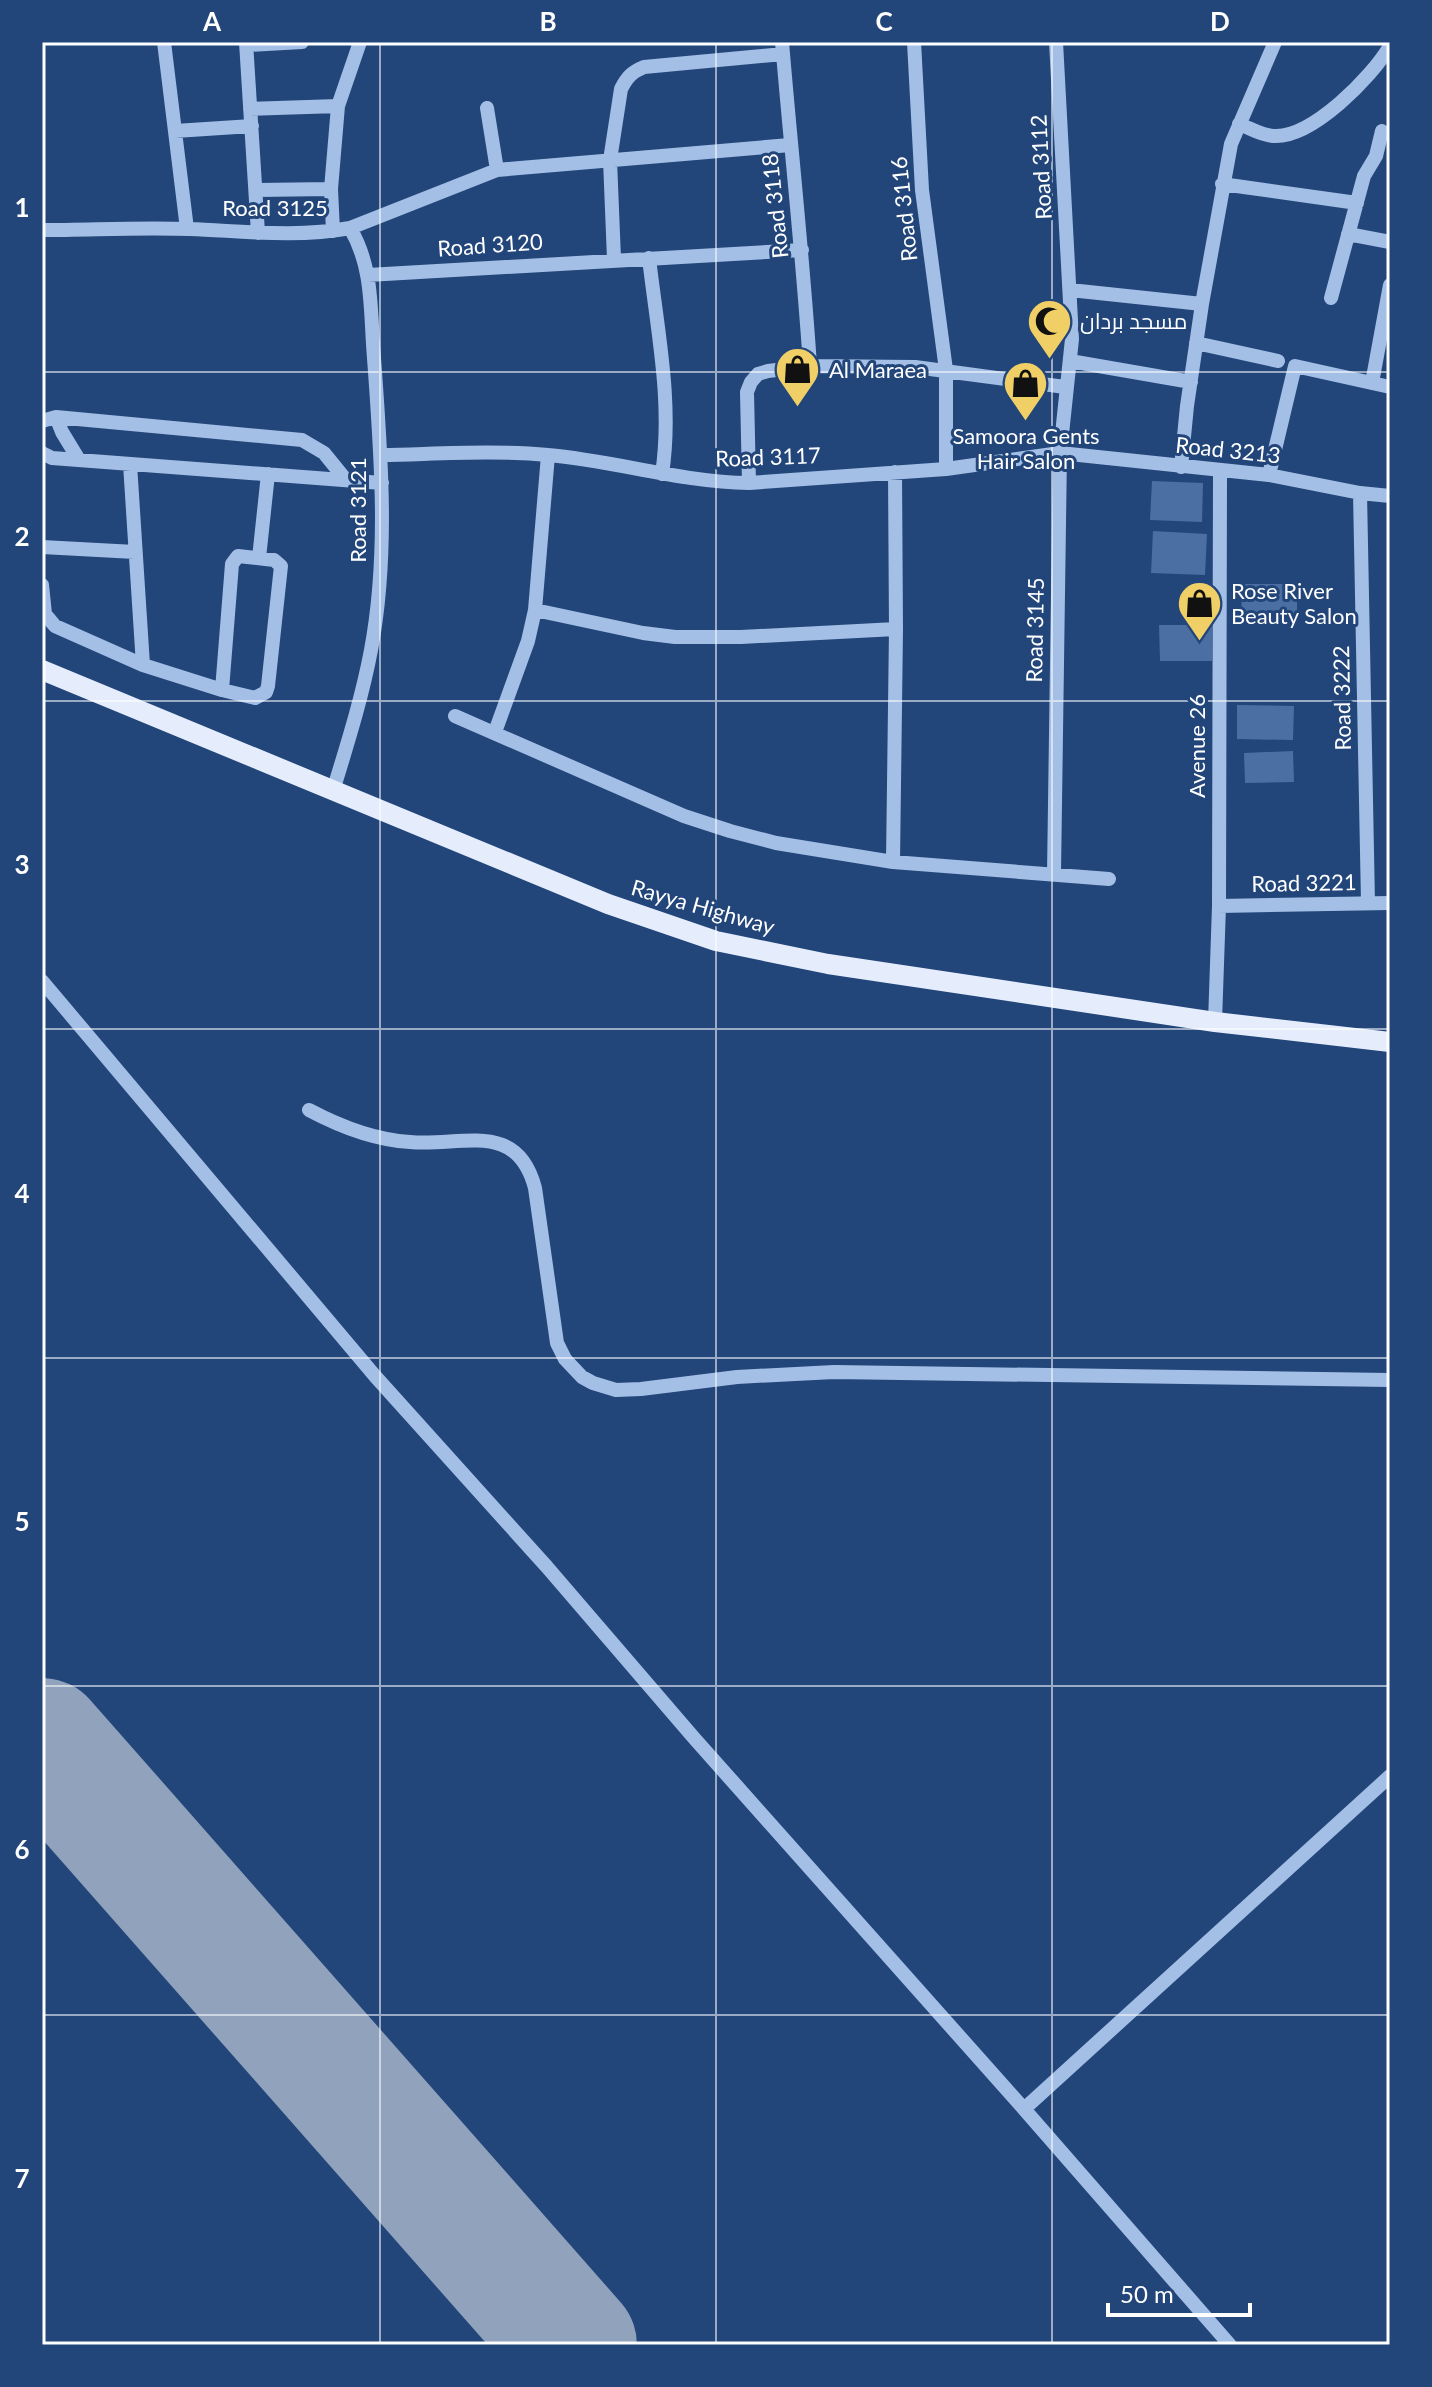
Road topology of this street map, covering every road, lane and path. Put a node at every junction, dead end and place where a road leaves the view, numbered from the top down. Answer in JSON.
{"nodes":[{"id":1,"x":164,"y":42,"type":"edge"},
{"id":2,"x":302,"y":42,"type":"edge"},
{"id":3,"x":360,"y":42,"type":"edge"},
{"id":4,"x":914,"y":42,"type":"edge"},
{"id":5,"x":1056,"y":42,"type":"edge"},
{"id":6,"x":1275,"y":42,"type":"edge"},
{"id":7,"x":246,"y":43,"type":"edge"},
{"id":8,"x":1390,"y":46,"type":"edge"},
{"id":9,"x":783,"y":48,"type":"edge"},
{"id":10,"x":1384,"y":67,"type":"edge"},
{"id":11,"x":338,"y":106,"type":"junction"},
{"id":12,"x":487,"y":108,"type":"dead end"},
{"id":13,"x":250,"y":109,"type":"junction"},
{"id":14,"x":1239,"y":124,"type":"junction"},
{"id":15,"x":252,"y":126,"type":"junction"},
{"id":16,"x":175,"y":131,"type":"junction"},
{"id":17,"x":1382,"y":131,"type":"dead end"},
{"id":18,"x":790,"y":145,"type":"junction"},
{"id":19,"x":610,"y":160,"type":"junction"},
{"id":20,"x":497,"y":170,"type":"junction"},
{"id":21,"x":1222,"y":184,"type":"junction"},
{"id":22,"x":331,"y":189,"type":"junction"},
{"id":23,"x":257,"y":190,"type":"junction"},
{"id":24,"x":1357,"y":203,"type":"junction"},
{"id":25,"x":350,"y":228,"type":"junction"},
{"id":26,"x":187,"y":229,"type":"junction"},
{"id":27,"x":42,"y":230,"type":"edge"},
{"id":28,"x":333,"y":231,"type":"junction"},
{"id":29,"x":258,"y":233,"type":"junction"},
{"id":30,"x":1348,"y":234,"type":"junction"},
{"id":31,"x":1390,"y":242,"type":"edge"},
{"id":32,"x":802,"y":250,"type":"junction"},
{"id":33,"x":649,"y":258,"type":"junction"},
{"id":34,"x":614,"y":259,"type":"junction"},
{"id":35,"x":368,"y":275,"type":"junction"},
{"id":36,"x":1390,"y":285,"type":"edge"},
{"id":37,"x":1070,"y":290,"type":"junction"},
{"id":38,"x":1331,"y":298,"type":"dead end"},
{"id":39,"x":1202,"y":304,"type":"junction"},
{"id":40,"x":1196,"y":343,"type":"junction"},
{"id":41,"x":1070,"y":361,"type":"junction"},
{"id":42,"x":1278,"y":361,"type":"dead end"},
{"id":43,"x":810,"y":366,"type":"junction"},
{"id":44,"x":946,"y":370,"type":"junction"},
{"id":45,"x":1191,"y":382,"type":"junction"},
{"id":46,"x":1372,"y":383,"type":"junction"},
{"id":47,"x":1065,"y":387,"type":"junction"},
{"id":48,"x":1390,"y":387,"type":"edge"},
{"id":49,"x":49,"y":419,"type":"edge"},
{"id":50,"x":42,"y":453,"type":"edge"},
{"id":51,"x":1060,"y":453,"type":"junction"},
{"id":52,"x":382,"y":455,"type":"junction"},
{"id":53,"x":548,"y":455,"type":"junction"},
{"id":54,"x":79,"y":460,"type":"junction"},
{"id":55,"x":130,"y":464,"type":"junction"},
{"id":56,"x":1181,"y":467,"type":"junction"},
{"id":57,"x":946,"y":469,"type":"junction"},
{"id":58,"x":1220,"y":471,"type":"junction"},
{"id":59,"x":895,"y":472,"type":"junction"},
{"id":60,"x":268,"y":474,"type":"junction"},
{"id":61,"x":662,"y":474,"type":"junction"},
{"id":62,"x":1269,"y":475,"type":"junction"},
{"id":63,"x":346,"y":480,"type":"junction"},
{"id":64,"x":382,"y":483,"type":"junction"},
{"id":65,"x":749,"y":483,"type":"junction"},
{"id":66,"x":1360,"y":493,"type":"junction"},
{"id":67,"x":1390,"y":496,"type":"edge"},
{"id":68,"x":42,"y":547,"type":"edge"},
{"id":69,"x":135,"y":552,"type":"junction"},
{"id":70,"x":259,"y":558,"type":"junction"},
{"id":71,"x":42,"y":585,"type":"edge"},
{"id":72,"x":535,"y":610,"type":"junction"},
{"id":73,"x":896,"y":629,"type":"junction"},
{"id":74,"x":143,"y":665,"type":"junction"},
{"id":75,"x":42,"y":670,"type":"edge"},
{"id":76,"x":222,"y":690,"type":"junction"},
{"id":77,"x":455,"y":716,"type":"dead end"},
{"id":78,"x":495,"y":732,"type":"junction"},
{"id":79,"x":333,"y":791,"type":"junction"},
{"id":80,"x":893,"y":862,"type":"junction"},
{"id":81,"x":1054,"y":874,"type":"junction"},
{"id":82,"x":1109,"y":879,"type":"dead end"},
{"id":83,"x":1368,"y":903,"type":"junction"},
{"id":84,"x":1390,"y":903,"type":"edge"},
{"id":85,"x":1219,"y":906,"type":"junction"},
{"id":86,"x":42,"y":981,"type":"edge"},
{"id":87,"x":1215,"y":1022,"type":"junction"},
{"id":88,"x":1390,"y":1042,"type":"edge"},
{"id":89,"x":309,"y":1110,"type":"dead end"},
{"id":90,"x":1390,"y":1380,"type":"edge"},
{"id":91,"x":1390,"y":1776,"type":"edge"},
{"id":92,"x":1024,"y":2109,"type":"junction"},
{"id":93,"x":1230,"y":2345,"type":"edge"}],
"edges":[{"from":1,"to":16,"type":"street"},
{"from":2,"to":7,"type":"street"},
{"from":3,"to":11,"type":"street"},
{"from":4,"to":44,"type":"street","name":"Road 3116"},
{"from":5,"to":37,"type":"street","name":"Road 3112"},
{"from":6,"to":14,"type":"street"},
{"from":7,"to":13,"type":"street"},
{"from":8,"to":10,"type":"street"},
{"from":9,"to":18,"type":"street","name":"Road 3118"},
{"from":9,"to":19,"type":"street"},
{"from":10,"to":14,"type":"street"},
{"from":11,"to":13,"type":"street"},
{"from":11,"to":22,"type":"street"},
{"from":12,"to":20,"type":"street"},
{"from":13,"to":15,"type":"street"},
{"from":14,"to":21,"type":"street"},
{"from":15,"to":16,"type":"street"},
{"from":15,"to":23,"type":"street"},
{"from":16,"to":26,"type":"street"},
{"from":17,"to":24,"type":"street"},
{"from":18,"to":19,"type":"street","name":"Road 3125"},
{"from":18,"to":32,"type":"street","name":"Road 3118"},
{"from":19,"to":20,"type":"street","name":"Road 3125"},
{"from":19,"to":34,"type":"street"},
{"from":20,"to":25,"type":"street","name":"Road 3125"},
{"from":21,"to":24,"type":"street"},
{"from":21,"to":39,"type":"street"},
{"from":22,"to":23,"type":"street"},
{"from":22,"to":28,"type":"street"},
{"from":23,"to":29,"type":"street"},
{"from":24,"to":30,"type":"street"},
{"from":25,"to":28,"type":"street","name":"Road 3125"},
{"from":25,"to":35,"type":"street","name":"Road 3121"},
{"from":26,"to":27,"type":"street","name":"Road 3125"},
{"from":26,"to":29,"type":"street","name":"Road 3125"},
{"from":28,"to":29,"type":"street","name":"Road 3125"},
{"from":30,"to":31,"type":"street"},
{"from":30,"to":38,"type":"street"},
{"from":32,"to":33,"type":"street","name":"Road 3120"},
{"from":32,"to":43,"type":"street","name":"Road 3118"},
{"from":33,"to":34,"type":"street","name":"Road 3120"},
{"from":33,"to":61,"type":"street"},
{"from":34,"to":35,"type":"street","name":"Road 3120"},
{"from":35,"to":52,"type":"street","name":"Road 3121"},
{"from":36,"to":46,"type":"street"},
{"from":37,"to":39,"type":"street"},
{"from":37,"to":41,"type":"street","name":"Road 3112"},
{"from":39,"to":40,"type":"street"},
{"from":40,"to":42,"type":"street"},
{"from":40,"to":45,"type":"street"},
{"from":41,"to":45,"type":"street"},
{"from":41,"to":47,"type":"street","name":"Road 3112"},
{"from":43,"to":44,"type":"street"},
{"from":43,"to":65,"type":"street"},
{"from":44,"to":47,"type":"street"},
{"from":44,"to":57,"type":"street","name":"Road 3116"},
{"from":45,"to":56,"type":"street"},
{"from":46,"to":48,"type":"street"},
{"from":46,"to":62,"type":"street"},
{"from":47,"to":51,"type":"street","name":"Road 3145"},
{"from":49,"to":54,"type":"street"},
{"from":49,"to":63,"type":"street"},
{"from":50,"to":54,"type":"street"},
{"from":51,"to":56,"type":"street","name":"Road 3213"},
{"from":51,"to":57,"type":"street","name":"Road 3117"},
{"from":51,"to":81,"type":"street","name":"Road 3145"},
{"from":52,"to":53,"type":"street","name":"Road 3117"},
{"from":52,"to":64,"type":"street","name":"Road 3121"},
{"from":53,"to":61,"type":"street","name":"Road 3117"},
{"from":53,"to":72,"type":"street"},
{"from":54,"to":55,"type":"street"},
{"from":55,"to":60,"type":"street"},
{"from":55,"to":69,"type":"street"},
{"from":56,"to":58,"type":"street","name":"Road 3213"},
{"from":57,"to":59,"type":"street","name":"Road 3117"},
{"from":58,"to":62,"type":"street","name":"Road 3213"},
{"from":58,"to":85,"type":"street","name":"Avenue 26"},
{"from":59,"to":65,"type":"street","name":"Road 3117"},
{"from":59,"to":73,"type":"street"},
{"from":60,"to":63,"type":"street"},
{"from":60,"to":70,"type":"street"},
{"from":61,"to":65,"type":"street","name":"Road 3117"},
{"from":62,"to":66,"type":"street","name":"Road 3213"},
{"from":63,"to":64,"type":"street"},
{"from":64,"to":79,"type":"street","name":"Road 3121"},
{"from":66,"to":67,"type":"street","name":"Road 3213"},
{"from":66,"to":83,"type":"street","name":"Road 3222"},
{"from":68,"to":69,"type":"street"},
{"from":69,"to":74,"type":"street"},
{"from":70,"to":76,"type":"street"},
{"from":70,"to":76,"type":"street"},
{"from":71,"to":74,"type":"street"},
{"from":72,"to":73,"type":"street"},
{"from":72,"to":78,"type":"street"},
{"from":73,"to":80,"type":"street"},
{"from":74,"to":76,"type":"street"},
{"from":75,"to":79,"type":"main road","name":"Rayya Highway"},
{"from":77,"to":78,"type":"street"},
{"from":78,"to":80,"type":"street"},
{"from":79,"to":87,"type":"main road","name":"Rayya Highway"},
{"from":80,"to":81,"type":"street"},
{"from":81,"to":82,"type":"street"},
{"from":83,"to":84,"type":"street","name":"Road 3221"},
{"from":83,"to":85,"type":"street","name":"Road 3221"},
{"from":85,"to":87,"type":"street","name":"Avenue 26"},
{"from":86,"to":92,"type":"street"},
{"from":87,"to":88,"type":"main road","name":"Rayya Highway"},
{"from":89,"to":90,"type":"street"},
{"from":91,"to":92,"type":"street"},
{"from":92,"to":93,"type":"street"}]}
